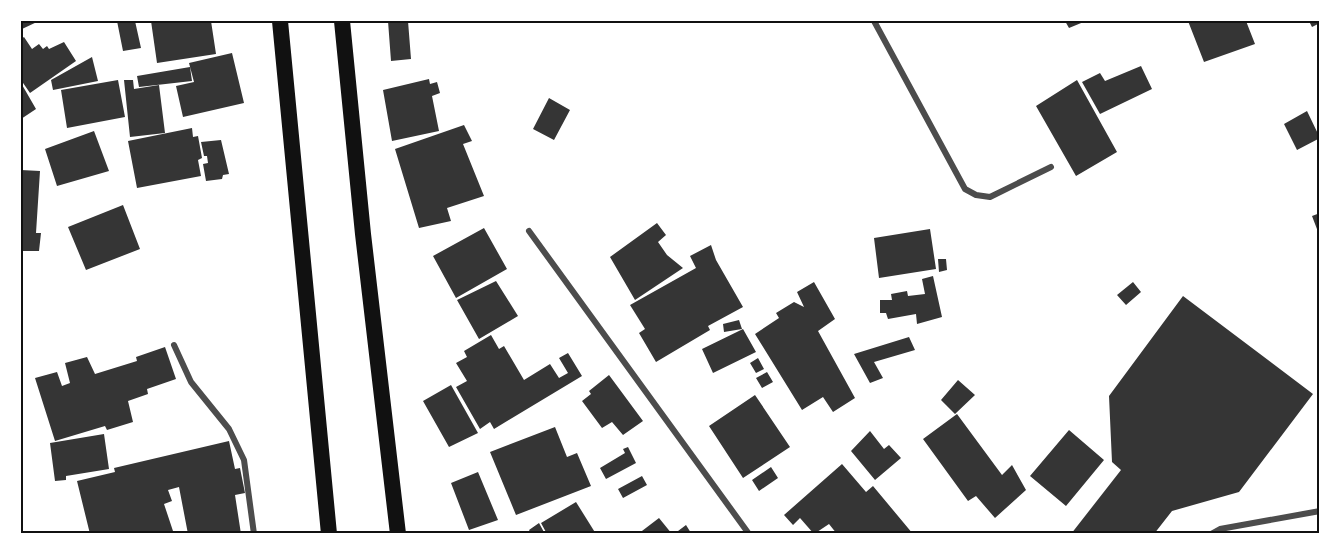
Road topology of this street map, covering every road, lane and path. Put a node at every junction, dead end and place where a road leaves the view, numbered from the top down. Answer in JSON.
{"nodes":[{"id":1,"x":280,"y":21,"type":"edge"},
{"id":2,"x":342,"y":21,"type":"edge"},
{"id":3,"x":874,"y":21,"type":"edge"},
{"id":4,"x":1051,"y":167,"type":"dead end"},
{"id":5,"x":529,"y":231,"type":"dead end"},
{"id":6,"x":174,"y":345,"type":"dead end"},
{"id":7,"x":1320,"y":511,"type":"edge"},
{"id":8,"x":254,"y":534,"type":"edge"},
{"id":9,"x":329,"y":534,"type":"edge"},
{"id":10,"x":399,"y":534,"type":"edge"},
{"id":11,"x":749,"y":534,"type":"edge"},
{"id":12,"x":1211,"y":534,"type":"edge"}],
"edges":[{"from":1,"to":9,"type":"highway"},
{"from":2,"to":10,"type":"highway"},
{"from":3,"to":4,"type":"street"},
{"from":5,"to":11,"type":"street"},
{"from":6,"to":8,"type":"street"},
{"from":7,"to":12,"type":"street"}]}
